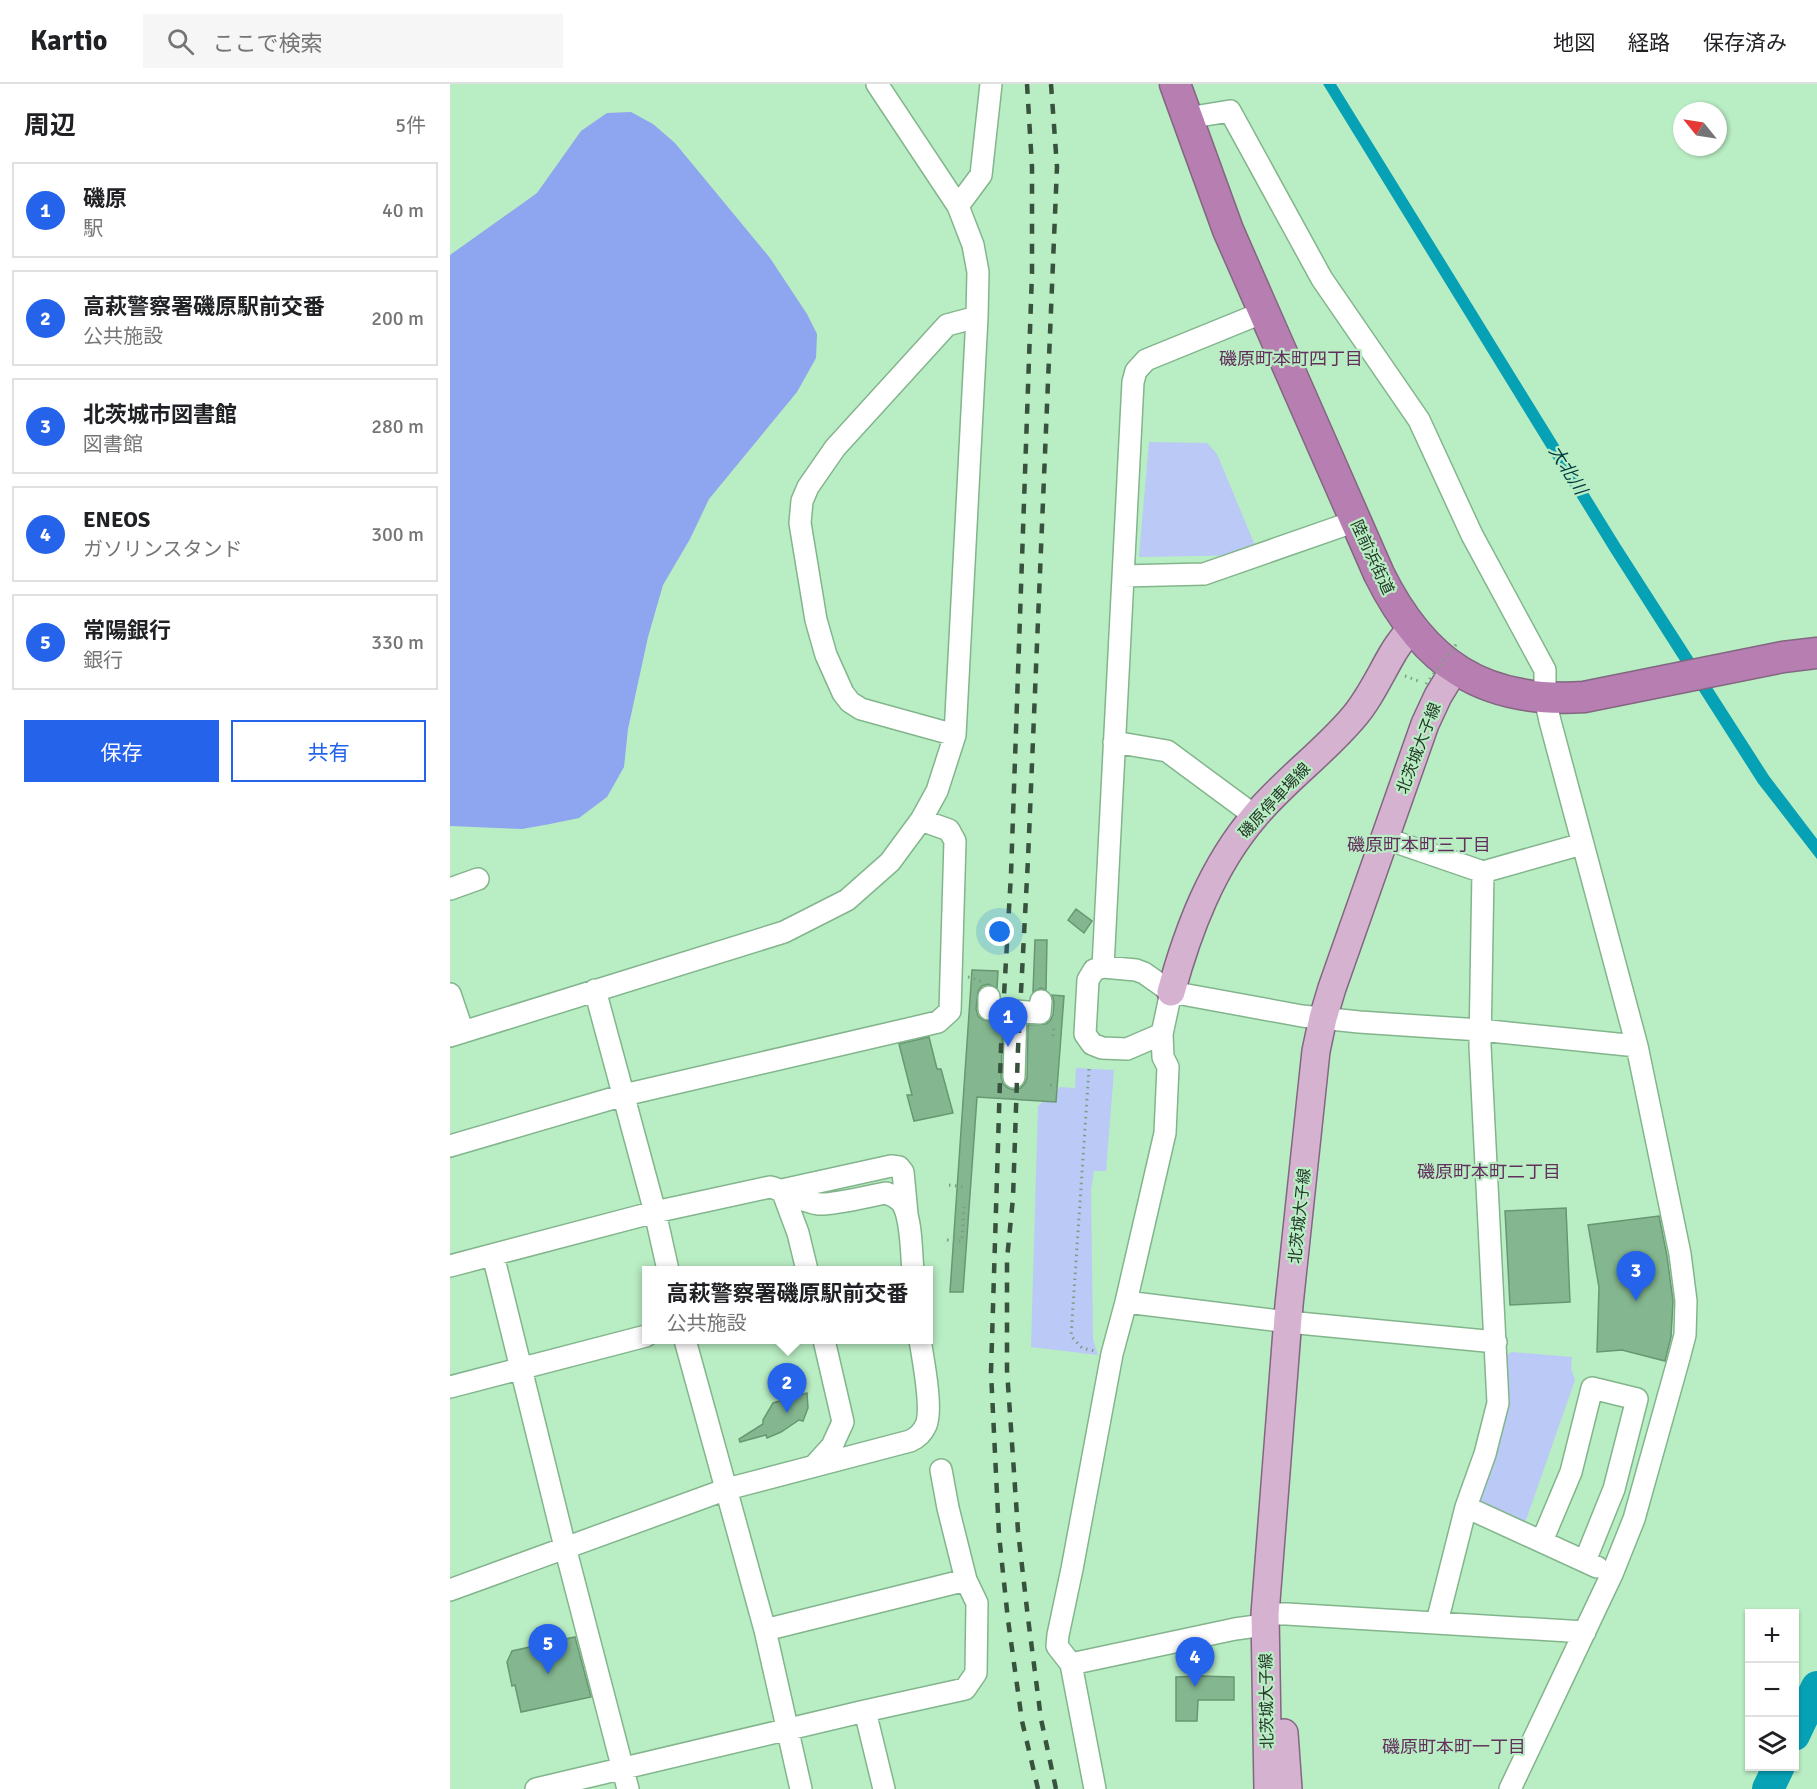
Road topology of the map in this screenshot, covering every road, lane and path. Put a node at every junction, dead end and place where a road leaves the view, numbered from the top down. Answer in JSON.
{"nodes":[{"id":1,"x":877,"y":84,"type":"edge"},
{"id":2,"x":991,"y":84,"type":"edge"},
{"id":3,"x":1175,"y":84,"type":"edge"},
{"id":4,"x":1187,"y":118,"type":"junction"},
{"id":5,"x":958,"y":206,"type":"junction"},
{"id":6,"x":1264,"y":312,"type":"junction"},
{"id":7,"x":977,"y":317,"type":"junction"},
{"id":8,"x":1356,"y":521,"type":"junction"},
{"id":9,"x":1123,"y":576,"type":"junction"},
{"id":10,"x":1412,"y":627,"type":"junction"},
{"id":11,"x":1815,"y":653,"type":"edge"},
{"id":12,"x":1457,"y":655,"type":"junction"},
{"id":13,"x":1400,"y":674,"type":"dead end"},
{"id":14,"x":1545,"y":698,"type":"junction"},
{"id":15,"x":955,"y":735,"type":"junction"},
{"id":16,"x":1114,"y":742,"type":"junction"},
{"id":17,"x":1255,"y":816,"type":"junction"},
{"id":18,"x":921,"y":820,"type":"junction"},
{"id":19,"x":1384,"y":838,"type":"junction"},
{"id":20,"x":1582,"y":844,"type":"junction"},
{"id":21,"x":1483,"y":872,"type":"junction"},
{"id":22,"x":478,"y":879,"type":"dead end"},
{"id":23,"x":450,"y":889,"type":"edge"},
{"id":24,"x":1103,"y":967,"type":"junction"},
{"id":25,"x":972,"y":978,"type":"dead end"},
{"id":26,"x":595,"y":990,"type":"junction"},
{"id":27,"x":1171,"y":992,"type":"junction"},
{"id":28,"x":450,"y":994,"type":"edge"},
{"id":29,"x":989,"y":996,"type":"joint"},
{"id":30,"x":1323,"y":1018,"type":"junction"},
{"id":31,"x":1480,"y":1030,"type":"junction"},
{"id":32,"x":456,"y":1034,"type":"edge"},
{"id":33,"x":1162,"y":1034,"type":"junction"},
{"id":34,"x":1636,"y":1046,"type":"junction"},
{"id":35,"x":1089,"y":1069,"type":"dead end"},
{"id":36,"x":1014,"y":1077,"type":"dead end"},
{"id":37,"x":1050,"y":1084,"type":"dead end"},
{"id":38,"x":1060,"y":1086,"type":"dead end"},
{"id":39,"x":624,"y":1095,"type":"junction"},
{"id":40,"x":450,"y":1146,"type":"edge"},
{"id":41,"x":950,"y":1185,"type":"dead end"},
{"id":42,"x":965,"y":1187,"type":"dead end"},
{"id":43,"x":782,"y":1190,"type":"junction"},
{"id":44,"x":821,"y":1204,"type":"junction"},
{"id":45,"x":964,"y":1207,"type":"dead end"},
{"id":46,"x":654,"y":1212,"type":"junction"},
{"id":47,"x":907,"y":1216,"type":"junction"},
{"id":48,"x":798,"y":1233,"type":"junction"},
{"id":49,"x":947,"y":1240,"type":"dead end"},
{"id":50,"x":493,"y":1255,"type":"junction"},
{"id":51,"x":450,"y":1266,"type":"edge"},
{"id":52,"x":667,"y":1266,"type":"edge"},
{"id":53,"x":806,"y":1266,"type":"edge"},
{"id":54,"x":913,"y":1266,"type":"edge"},
{"id":55,"x":1126,"y":1302,"type":"junction"},
{"id":56,"x":1288,"y":1322,"type":"junction"},
{"id":57,"x":642,"y":1337,"type":"edge"},
{"id":58,"x":1496,"y":1342,"type":"junction"},
{"id":59,"x":686,"y":1344,"type":"edge"},
{"id":60,"x":825,"y":1344,"type":"edge"},
{"id":61,"x":921,"y":1344,"type":"edge"},
{"id":62,"x":1112,"y":1354,"type":"junction"},
{"id":63,"x":520,"y":1368,"type":"junction"},
{"id":64,"x":450,"y":1387,"type":"edge"},
{"id":65,"x":843,"y":1422,"type":"junction"},
{"id":66,"x":862,"y":1453,"type":"junction"},
{"id":67,"x":814,"y":1466,"type":"junction"},
{"id":68,"x":941,"y":1470,"type":"dead end"},
{"id":69,"x":727,"y":1489,"type":"junction"},
{"id":70,"x":1466,"y":1507,"type":"junction"},
{"id":71,"x":1542,"y":1541,"type":"junction"},
{"id":72,"x":565,"y":1547,"type":"junction"},
{"id":73,"x":1585,"y":1561,"type":"junction"},
{"id":74,"x":1612,"y":1574,"type":"junction"},
{"id":75,"x":966,"y":1580,"type":"junction"},
{"id":76,"x":450,"y":1590,"type":"edge"},
{"id":77,"x":1265,"y":1619,"type":"junction"},
{"id":78,"x":1437,"y":1622,"type":"junction"},
{"id":79,"x":765,"y":1630,"type":"junction"},
{"id":80,"x":1585,"y":1632,"type":"junction"},
{"id":81,"x":1071,"y":1664,"type":"junction"},
{"id":82,"x":1265,"y":1674,"type":"junction"},
{"id":83,"x":865,"y":1711,"type":"junction"},
{"id":84,"x":788,"y":1730,"type":"junction"},
{"id":85,"x":623,"y":1768,"type":"junction"},
{"id":86,"x":536,"y":1789,"type":"edge"},
{"id":87,"x":628,"y":1789,"type":"edge"},
{"id":88,"x":801,"y":1789,"type":"edge"},
{"id":89,"x":884,"y":1789,"type":"edge"},
{"id":90,"x":1095,"y":1789,"type":"edge"},
{"id":91,"x":1249,"y":1789,"type":"edge"},
{"id":92,"x":1268,"y":1789,"type":"edge"},
{"id":93,"x":1288,"y":1789,"type":"edge"},
{"id":94,"x":1510,"y":1789,"type":"edge"}],
"edges":[{"from":1,"to":5,"type":"street"},
{"from":2,"to":5,"type":"street"},
{"from":3,"to":4,"type":"highway","name":"陸前浜街道"},
{"from":4,"to":6,"type":"highway","name":"陸前浜街道"},
{"from":4,"to":14,"type":"street"},
{"from":5,"to":7,"type":"street"},
{"from":6,"to":8,"type":"highway","name":"陸前浜街道"},
{"from":6,"to":9,"type":"street"},
{"from":7,"to":15,"type":"street"},
{"from":7,"to":15,"type":"street"},
{"from":8,"to":9,"type":"street"},
{"from":8,"to":10,"type":"highway","name":"陸前浜街道"},
{"from":9,"to":16,"type":"street"},
{"from":10,"to":12,"type":"highway","name":"陸前浜街道"},
{"from":10,"to":17,"type":"main road","name":"磯原停車場線"},
{"from":11,"to":14,"type":"highway","name":"陸前浜街道"},
{"from":12,"to":13,"type":"path","bridge":true},
{"from":12,"to":14,"type":"highway","name":"陸前浜街道"},
{"from":12,"to":19,"type":"main road","name":"北茨城大子線"},
{"from":14,"to":20,"type":"street"},
{"from":15,"to":18,"type":"street"},
{"from":16,"to":17,"type":"street"},
{"from":16,"to":24,"type":"street"},
{"from":17,"to":27,"type":"main road","name":"磯原停車場線"},
{"from":18,"to":26,"type":"street"},
{"from":18,"to":39,"type":"street"},
{"from":19,"to":21,"type":"street"},
{"from":19,"to":30,"type":"main road","name":"北茨城大子線"},
{"from":20,"to":21,"type":"street"},
{"from":20,"to":34,"type":"street"},
{"from":21,"to":31,"type":"street"},
{"from":22,"to":23,"type":"street"},
{"from":24,"to":27,"type":"street"},
{"from":24,"to":33,"type":"street"},
{"from":25,"to":29,"type":"path"},
{"from":26,"to":32,"type":"street"},
{"from":26,"to":39,"type":"street"},
{"from":27,"to":30,"type":"street"},
{"from":27,"to":33,"type":"street"},
{"from":28,"to":32,"type":"street"},
{"from":29,"to":36,"type":"street"},
{"from":30,"to":31,"type":"street"},
{"from":30,"to":56,"type":"main road","name":"北茨城大子線"},
{"from":31,"to":34,"type":"street"},
{"from":31,"to":58,"type":"street"},
{"from":33,"to":55,"type":"street"},
{"from":34,"to":74,"type":"street"},
{"from":35,"to":62,"type":"path"},
{"from":37,"to":38,"type":"path"},
{"from":39,"to":40,"type":"street"},
{"from":39,"to":46,"type":"street"},
{"from":41,"to":42,"type":"path"},
{"from":43,"to":44,"type":"street"},
{"from":43,"to":46,"type":"street"},
{"from":43,"to":47,"type":"street"},
{"from":43,"to":48,"type":"street"},
{"from":44,"to":47,"type":"street"},
{"from":44,"to":48,"type":"street"},
{"from":45,"to":49,"type":"path"},
{"from":46,"to":50,"type":"street"},
{"from":46,"to":52,"type":"street"},
{"from":47,"to":54,"type":"street"},
{"from":48,"to":53,"type":"street"},
{"from":50,"to":51,"type":"street"},
{"from":50,"to":63,"type":"street"},
{"from":55,"to":56,"type":"street"},
{"from":55,"to":62,"type":"street"},
{"from":56,"to":58,"type":"street"},
{"from":56,"to":77,"type":"main road","name":"北茨城大子線"},
{"from":57,"to":63,"type":"street"},
{"from":58,"to":70,"type":"street"},
{"from":59,"to":69,"type":"street"},
{"from":60,"to":65,"type":"street"},
{"from":61,"to":66,"type":"street"},
{"from":62,"to":81,"type":"street"},
{"from":63,"to":64,"type":"street"},
{"from":63,"to":72,"type":"street"},
{"from":65,"to":66,"type":"street"},
{"from":65,"to":67,"type":"street"},
{"from":66,"to":67,"type":"street"},
{"from":67,"to":69,"type":"street"},
{"from":68,"to":75,"type":"street"},
{"from":69,"to":72,"type":"street"},
{"from":69,"to":79,"type":"street"},
{"from":70,"to":71,"type":"street"},
{"from":70,"to":78,"type":"street"},
{"from":71,"to":73,"type":"street"},
{"from":71,"to":73,"type":"street"},
{"from":72,"to":76,"type":"street"},
{"from":72,"to":85,"type":"street"},
{"from":73,"to":74,"type":"street"},
{"from":74,"to":80,"type":"street"},
{"from":75,"to":79,"type":"street"},
{"from":75,"to":83,"type":"street"},
{"from":77,"to":78,"type":"street"},
{"from":77,"to":81,"type":"street"},
{"from":77,"to":82,"type":"main road","name":"北茨城大子線"},
{"from":78,"to":80,"type":"street"},
{"from":79,"to":84,"type":"street"},
{"from":80,"to":94,"type":"street"},
{"from":81,"to":90,"type":"street"},
{"from":82,"to":91,"type":"main road"},
{"from":82,"to":92,"type":"main road","name":"北茨城大子線"},
{"from":82,"to":93,"type":"main road"},
{"from":83,"to":84,"type":"street"},
{"from":83,"to":89,"type":"street"},
{"from":84,"to":85,"type":"street"},
{"from":84,"to":88,"type":"street"},
{"from":85,"to":86,"type":"street"},
{"from":85,"to":87,"type":"street"}]}
